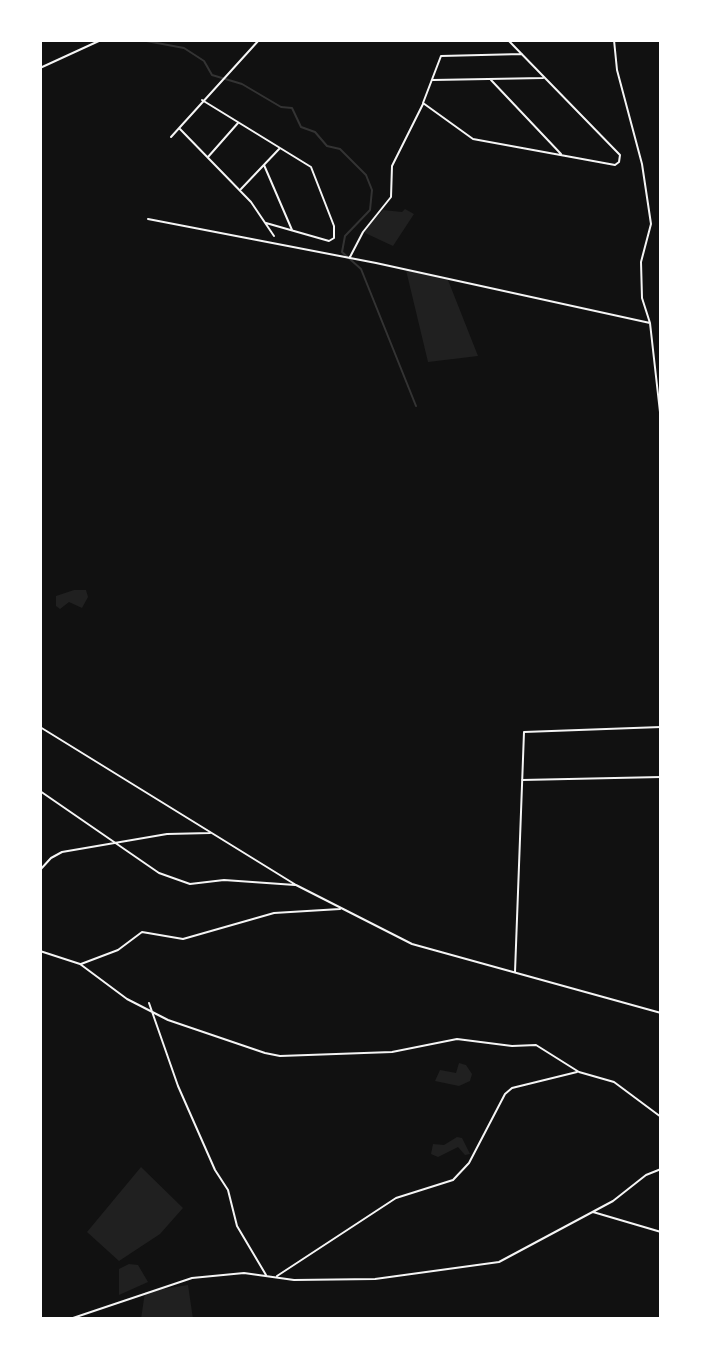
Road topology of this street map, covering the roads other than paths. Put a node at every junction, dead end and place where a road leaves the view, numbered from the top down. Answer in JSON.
{"nodes":[{"id":1,"x":101,"y":40,"type":"edge"},
{"id":2,"x":259,"y":40,"type":"edge"},
{"id":3,"x":508,"y":40,"type":"edge"},
{"id":4,"x":614,"y":40,"type":"edge"},
{"id":5,"x":522,"y":54,"type":"junction"},
{"id":6,"x":40,"y":67,"type":"edge"},
{"id":7,"x":544,"y":78,"type":"junction"},
{"id":8,"x":491,"y":79,"type":"junction"},
{"id":9,"x":432,"y":80,"type":"junction"},
{"id":10,"x":202,"y":100,"type":"junction"},
{"id":11,"x":423,"y":103,"type":"junction"},
{"id":12,"x":239,"y":122,"type":"junction"},
{"id":13,"x":179,"y":128,"type":"junction"},
{"id":14,"x":171,"y":137,"type":"dead end"},
{"id":15,"x":280,"y":148,"type":"junction"},
{"id":16,"x":563,"y":155,"type":"junction"},
{"id":17,"x":207,"y":158,"type":"junction"},
{"id":18,"x":264,"y":165,"type":"junction"},
{"id":19,"x":240,"y":190,"type":"junction"},
{"id":20,"x":148,"y":219,"type":"dead end"},
{"id":21,"x":266,"y":223,"type":"junction"},
{"id":22,"x":292,"y":230,"type":"junction"},
{"id":23,"x":274,"y":236,"type":"dead end"},
{"id":24,"x":350,"y":258,"type":"junction"},
{"id":25,"x":650,"y":323,"type":"junction"},
{"id":26,"x":661,"y":421,"type":"edge"},
{"id":27,"x":40,"y":727,"type":"edge"},
{"id":28,"x":661,"y":727,"type":"edge"},
{"id":29,"x":661,"y":777,"type":"edge"},
{"id":30,"x":521,"y":780,"type":"junction"},
{"id":31,"x":40,"y":791,"type":"edge"},
{"id":32,"x":211,"y":833,"type":"junction"},
{"id":33,"x":117,"y":846,"type":"junction"},
{"id":34,"x":40,"y":863,"type":"edge"},
{"id":35,"x":41,"y":870,"type":"edge"},
{"id":36,"x":296,"y":885,"type":"junction"},
{"id":37,"x":343,"y":908,"type":"junction"},
{"id":38,"x":40,"y":951,"type":"edge"},
{"id":39,"x":80,"y":964,"type":"junction"},
{"id":40,"x":515,"y":973,"type":"junction"},
{"id":41,"x":149,"y":1003,"type":"dead end"},
{"id":42,"x":151,"y":1011,"type":"junction"},
{"id":43,"x":661,"y":1013,"type":"edge"},
{"id":44,"x":579,"y":1072,"type":"junction"},
{"id":45,"x":661,"y":1117,"type":"edge"},
{"id":46,"x":661,"y":1169,"type":"edge"},
{"id":47,"x":592,"y":1212,"type":"junction"},
{"id":48,"x":661,"y":1232,"type":"edge"},
{"id":49,"x":266,"y":1275,"type":"junction"},
{"id":50,"x":276,"y":1277,"type":"junction"},
{"id":51,"x":70,"y":1319,"type":"edge"}],
"edges":[{"from":1,"to":6,"type":"street"},
{"from":2,"to":10,"type":"street"},
{"from":3,"to":5,"type":"street"},
{"from":4,"to":25,"type":"street"},
{"from":5,"to":7,"type":"street"},
{"from":5,"to":9,"type":"street"},
{"from":7,"to":8,"type":"street"},
{"from":7,"to":16,"type":"street"},
{"from":8,"to":9,"type":"street"},
{"from":8,"to":16,"type":"street"},
{"from":9,"to":11,"type":"street"},
{"from":10,"to":12,"type":"street"},
{"from":10,"to":13,"type":"street"},
{"from":11,"to":16,"type":"street"},
{"from":11,"to":24,"type":"street"},
{"from":12,"to":15,"type":"street"},
{"from":12,"to":17,"type":"street"},
{"from":13,"to":14,"type":"street"},
{"from":13,"to":17,"type":"street"},
{"from":15,"to":18,"type":"street"},
{"from":15,"to":22,"type":"street"},
{"from":17,"to":19,"type":"street"},
{"from":18,"to":19,"type":"street"},
{"from":18,"to":22,"type":"street"},
{"from":19,"to":21,"type":"street"},
{"from":20,"to":24,"type":"street"},
{"from":21,"to":22,"type":"street"},
{"from":21,"to":23,"type":"street"},
{"from":24,"to":25,"type":"street"},
{"from":25,"to":26,"type":"street"},
{"from":27,"to":32,"type":"street"},
{"from":28,"to":30,"type":"street"},
{"from":29,"to":30,"type":"street"},
{"from":30,"to":40,"type":"street"},
{"from":31,"to":33,"type":"street"},
{"from":32,"to":33,"type":"street"},
{"from":32,"to":36,"type":"street"},
{"from":33,"to":35,"type":"street"},
{"from":33,"to":36,"type":"street"},
{"from":34,"to":35,"type":"street"},
{"from":36,"to":37,"type":"street"},
{"from":37,"to":39,"type":"street"},
{"from":37,"to":40,"type":"street"},
{"from":38,"to":39,"type":"street"},
{"from":39,"to":42,"type":"street"},
{"from":40,"to":43,"type":"street"},
{"from":41,"to":42,"type":"street"},
{"from":42,"to":44,"type":"street"},
{"from":42,"to":49,"type":"street"},
{"from":44,"to":45,"type":"street"},
{"from":44,"to":50,"type":"street"},
{"from":46,"to":47,"type":"street"},
{"from":47,"to":48,"type":"street"},
{"from":47,"to":50,"type":"street"},
{"from":49,"to":50,"type":"street"},
{"from":49,"to":51,"type":"street"}]}
